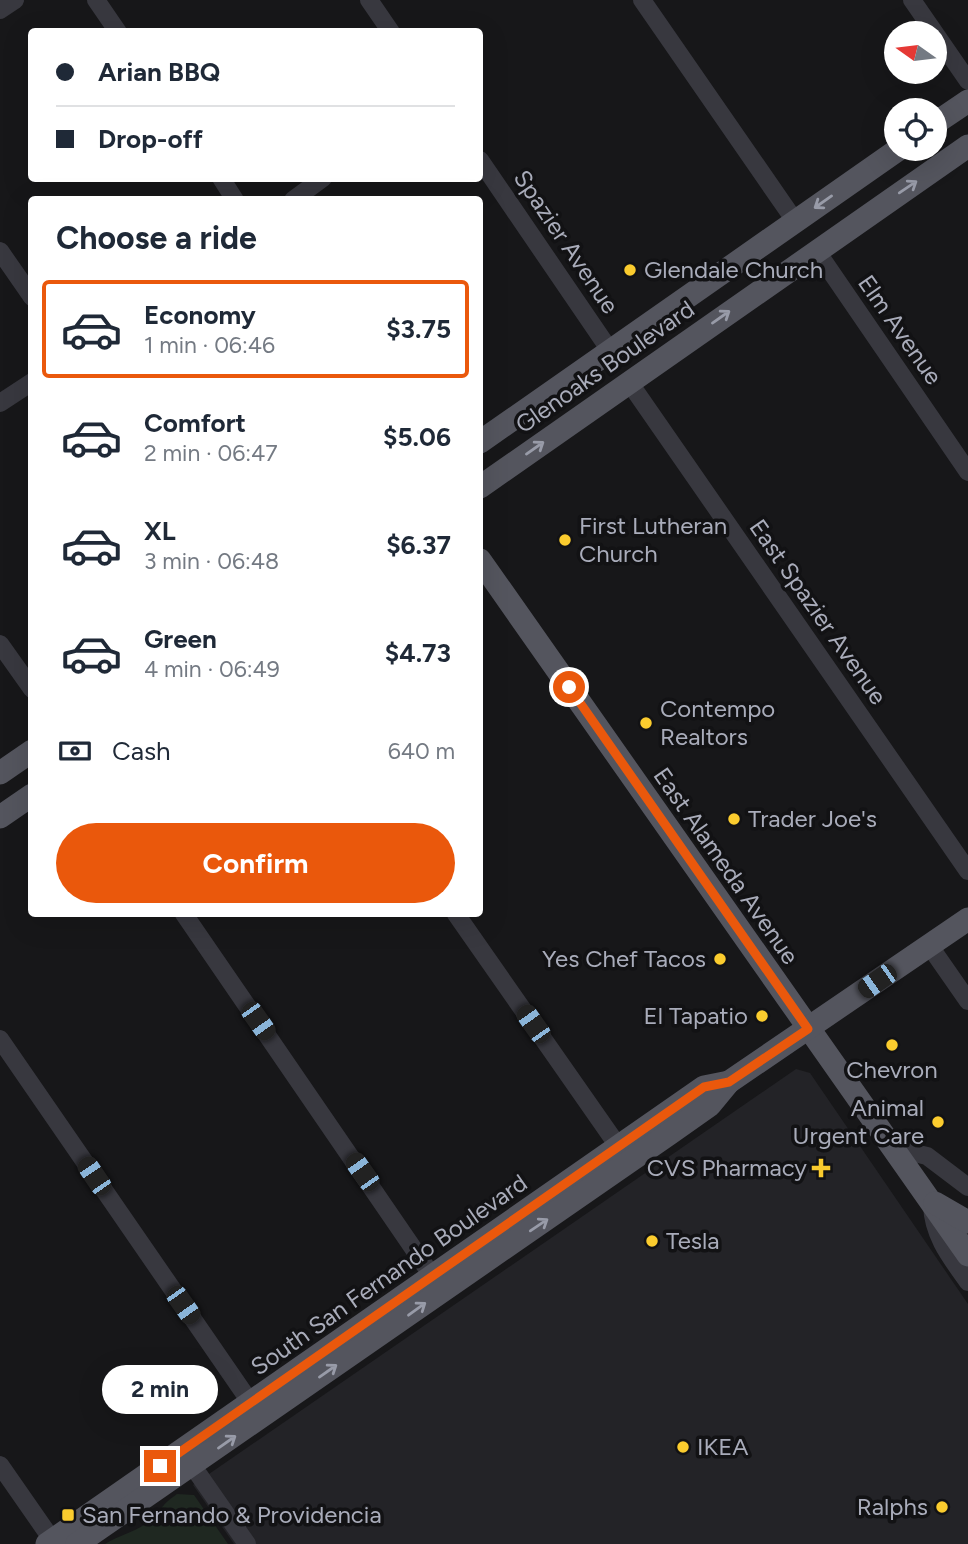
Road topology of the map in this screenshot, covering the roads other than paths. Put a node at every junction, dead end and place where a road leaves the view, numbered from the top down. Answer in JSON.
{"nodes":[{"id":1,"x":15,"y":0,"type":"edge"},
{"id":2,"x":96,"y":0,"type":"edge"},
{"id":3,"x":369,"y":0,"type":"edge"},
{"id":4,"x":642,"y":0,"type":"edge"},
{"id":5,"x":912,"y":0,"type":"edge"},
{"id":6,"x":0,"y":10,"type":"edge"},
{"id":7,"x":115,"y":28,"type":"edge"},
{"id":8,"x":388,"y":28,"type":"edge"},
{"id":9,"x":968,"y":81,"type":"edge"},
{"id":10,"x":968,"y":100,"type":"edge"},
{"id":11,"x":947,"y":115,"type":"edge"},
{"id":12,"x":968,"y":146,"type":"edge"},
{"id":13,"x":884,"y":159,"type":"edge"},
{"id":14,"x":483,"y":164,"type":"edge"},
{"id":15,"x":317,"y":182,"type":"edge"},
{"id":16,"x":298,"y":196,"type":"edge"},
{"id":17,"x":795,"y":221,"type":"junction"},
{"id":18,"x":816,"y":250,"type":"junction"},
{"id":19,"x":0,"y":251,"type":"edge"},
{"id":20,"x":28,"y":291,"type":"edge"},
{"id":21,"x":611,"y":352,"type":"junction"},
{"id":22,"x":629,"y":382,"type":"junction"},
{"id":23,"x":28,"y":385,"type":"edge"},
{"id":24,"x":0,"y":404,"type":"edge"},
{"id":25,"x":483,"y":440,"type":"edge"},
{"id":26,"x":968,"y":472,"type":"edge"},
{"id":27,"x":483,"y":485,"type":"edge"},
{"id":28,"x":483,"y":563,"type":"edge"},
{"id":29,"x":0,"y":644,"type":"edge"},
{"id":30,"x":28,"y":683,"type":"edge"},
{"id":31,"x":28,"y":754,"type":"edge"},
{"id":32,"x":0,"y":774,"type":"edge"},
{"id":33,"x":28,"y":798,"type":"edge"},
{"id":34,"x":0,"y":817,"type":"edge"},
{"id":35,"x":968,"y":871,"type":"edge"},
{"id":36,"x":186,"y":917,"type":"edge"},
{"id":37,"x":458,"y":917,"type":"edge"},
{"id":38,"x":968,"y":919,"type":"edge"},
{"id":39,"x":929,"y":945,"type":"junction"},
{"id":40,"x":968,"y":1001,"type":"edge"},
{"id":41,"x":808,"y":1029,"type":"junction"},
{"id":42,"x":0,"y":1039,"type":"edge"},
{"id":43,"x":890,"y":1147,"type":"junction"},
{"id":44,"x":624,"y":1155,"type":"junction"},
{"id":45,"x":968,"y":1187,"type":"edge"},
{"id":46,"x":932,"y":1202,"type":"junction"},
{"id":47,"x":968,"y":1222,"type":"edge"},
{"id":48,"x":968,"y":1255,"type":"edge"},
{"id":49,"x":968,"y":1282,"type":"edge"},
{"id":50,"x":438,"y":1284,"type":"junction"},
{"id":51,"x":255,"y":1410,"type":"junction"},
{"id":52,"x":188,"y":1458,"type":"junction"},
{"id":53,"x":0,"y":1465,"type":"edge"},
{"id":54,"x":51,"y":1543,"type":"edge"},
{"id":55,"x":76,"y":1544,"type":"edge"},
{"id":56,"x":247,"y":1544,"type":"edge"}],
"edges":[{"from":1,"to":6,"type":"street"},
{"from":2,"to":7,"type":"street"},
{"from":3,"to":8,"type":"street"},
{"from":4,"to":17,"type":"street"},
{"from":5,"to":9,"type":"street"},
{"from":10,"to":11,"type":"main road"},
{"from":18,"to":12,"type":"main road","name":"Glenoaks Boulevard","one_way":true},
{"from":13,"to":17,"type":"main road","name":"Glenoaks Boulevard","one_way":true},
{"from":14,"to":21,"type":"street","name":"Spazier Avenue"},
{"from":15,"to":16,"type":"street"},
{"from":17,"to":21,"type":"main road","name":"Glenoaks Boulevard"},
{"from":22,"to":18,"type":"main road","name":"Glenoaks Boulevard","one_way":true},
{"from":18,"to":26,"type":"street","name":"Elm Avenue"},
{"from":19,"to":20,"type":"street"},
{"from":21,"to":25,"type":"main road","name":"Glenoaks Boulevard"},
{"from":27,"to":22,"type":"main road","name":"Glenoaks Boulevard","one_way":true},
{"from":22,"to":35,"type":"street","name":"East Spazier Avenue"},
{"from":23,"to":24,"type":"street"},
{"from":28,"to":41,"type":"main road","name":"East Alameda Avenue"},
{"from":29,"to":30,"type":"street"},
{"from":31,"to":32,"type":"main road"},
{"from":33,"to":34,"type":"main road"},
{"from":36,"to":50,"type":"street"},
{"from":37,"to":44,"type":"street"},
{"from":38,"to":39,"type":"main road","name":"South San Fernando Boulevard"},
{"from":39,"to":40,"type":"street"},
{"from":39,"to":41,"type":"main road","name":"South San Fernando Boulevard"},
{"from":41,"to":43,"type":"main road","name":"East Alameda Avenue"},
{"from":41,"to":44,"type":"main road","name":"South San Fernando Boulevard"},
{"from":42,"to":51,"type":"street"},
{"from":43,"to":45,"type":"street"},
{"from":43,"to":46,"type":"main road","name":"East Alameda Avenue"},
{"from":44,"to":50,"type":"main road","name":"South San Fernando Boulevard"},
{"from":46,"to":47,"type":"main road","name":"East Alameda Avenue"},
{"from":46,"to":48,"type":"main road","name":"East Alameda Avenue"},
{"from":46,"to":49,"type":"street"},
{"from":50,"to":51,"type":"main road","name":"South San Fernando Boulevard"},
{"from":51,"to":52,"type":"main road","name":"South San Fernando Boulevard"},
{"from":52,"to":54,"type":"main road","name":"South San Fernando Boulevard"},
{"from":52,"to":55,"type":"main road","name":"South San Fernando Boulevard"},
{"from":52,"to":56,"type":"street"},
{"from":53,"to":54,"type":"street"}]}
